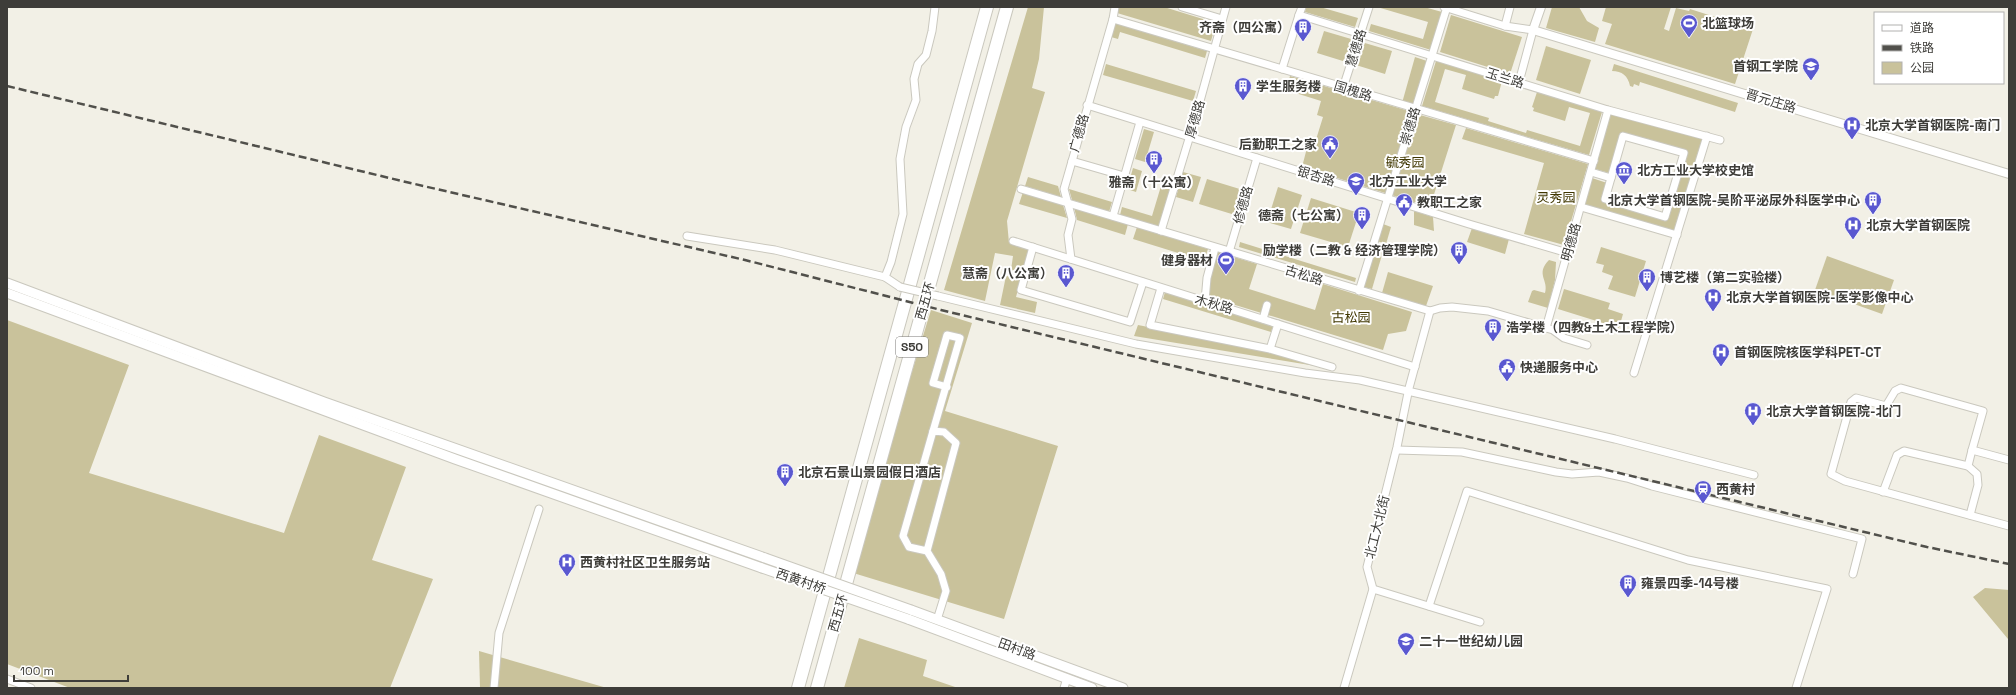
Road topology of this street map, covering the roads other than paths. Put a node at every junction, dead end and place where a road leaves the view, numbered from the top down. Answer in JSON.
{"nodes":[{"id":1,"x":935,"y":7,"type":"edge"},
{"id":2,"x":987,"y":7,"type":"edge"},
{"id":3,"x":1008,"y":7,"type":"edge"},
{"id":4,"x":1115,"y":7,"type":"edge"},
{"id":5,"x":1182,"y":7,"type":"edge"},
{"id":6,"x":1226,"y":7,"type":"edge"},
{"id":7,"x":1302,"y":7,"type":"edge"},
{"id":8,"x":1369,"y":7,"type":"edge"},
{"id":9,"x":1446,"y":7,"type":"edge"},
{"id":10,"x":1510,"y":7,"type":"edge"},
{"id":11,"x":1541,"y":7,"type":"edge"},
{"id":12,"x":1299,"y":15,"type":"junction"},
{"id":13,"x":1113,"y":19,"type":"junction"},
{"id":14,"x":1222,"y":19,"type":"junction"},
{"id":15,"x":1505,"y":26,"type":"junction"},
{"id":16,"x":1533,"y":30,"type":"junction"},
{"id":17,"x":1360,"y":34,"type":"junction"},
{"id":18,"x":1214,"y":49,"type":"junction"},
{"id":19,"x":1433,"y":56,"type":"junction"},
{"id":20,"x":1282,"y":70,"type":"junction"},
{"id":21,"x":1519,"y":82,"type":"junction"},
{"id":22,"x":1343,"y":88,"type":"junction"},
{"id":23,"x":1087,"y":105,"type":"junction"},
{"id":24,"x":1416,"y":110,"type":"junction"},
{"id":25,"x":1608,"y":110,"type":"junction"},
{"id":26,"x":1140,"y":122,"type":"junction"},
{"id":27,"x":1190,"y":136,"type":"junction"},
{"id":28,"x":1707,"y":136,"type":"junction"},
{"id":29,"x":1720,"y":140,"type":"dead end"},
{"id":30,"x":1257,"y":158,"type":"junction"},
{"id":31,"x":1072,"y":161,"type":"junction"},
{"id":32,"x":1594,"y":161,"type":"junction"},
{"id":33,"x":1591,"y":172,"type":"junction"},
{"id":34,"x":2009,"y":174,"type":"edge"},
{"id":35,"x":1124,"y":176,"type":"junction"},
{"id":36,"x":1611,"y":178,"type":"junction"},
{"id":37,"x":1022,"y":189,"type":"dead end"},
{"id":38,"x":1388,"y":198,"type":"junction"},
{"id":39,"x":1068,"y":202,"type":"junction"},
{"id":40,"x":1581,"y":207,"type":"junction"},
{"id":41,"x":1113,"y":216,"type":"junction"},
{"id":42,"x":1161,"y":230,"type":"junction"},
{"id":43,"x":1677,"y":235,"type":"junction"},
{"id":44,"x":687,"y":236,"type":"dead end"},
{"id":45,"x":1013,"y":241,"type":"dead end"},
{"id":46,"x":1034,"y":247,"type":"junction"},
{"id":47,"x":1215,"y":248,"type":"junction"},
{"id":48,"x":1229,"y":252,"type":"junction"},
{"id":49,"x":1568,"y":253,"type":"junction"},
{"id":50,"x":1071,"y":259,"type":"junction"},
{"id":51,"x":885,"y":277,"type":"junction"},
{"id":52,"x":1142,"y":282,"type":"junction"},
{"id":53,"x":7,"y":283,"type":"edge"},
{"id":54,"x":1161,"y":288,"type":"junction"},
{"id":55,"x":1359,"y":291,"type":"junction"},
{"id":56,"x":7,"y":293,"type":"edge"},
{"id":57,"x":1205,"y":301,"type":"junction"},
{"id":58,"x":1267,"y":305,"type":"dead end"},
{"id":59,"x":1430,"y":312,"type":"junction"},
{"id":60,"x":1263,"y":319,"type":"junction"},
{"id":61,"x":1278,"y":324,"type":"junction"},
{"id":62,"x":1546,"y":328,"type":"junction"},
{"id":63,"x":1587,"y":345,"type":"dead end"},
{"id":64,"x":1270,"y":349,"type":"junction"},
{"id":65,"x":1332,"y":367,"type":"dead end"},
{"id":66,"x":1415,"y":367,"type":"junction"},
{"id":67,"x":1634,"y":373,"type":"dead end"},
{"id":68,"x":947,"y":387,"type":"junction"},
{"id":69,"x":1409,"y":390,"type":"junction"},
{"id":70,"x":933,"y":431,"type":"junction"},
{"id":71,"x":1397,"y":450,"type":"junction"},
{"id":72,"x":1972,"y":450,"type":"junction"},
{"id":73,"x":2009,"y":460,"type":"edge"},
{"id":74,"x":1968,"y":466,"type":"junction"},
{"id":75,"x":1754,"y":475,"type":"dead end"},
{"id":76,"x":1883,"y":492,"type":"junction"},
{"id":77,"x":540,"y":509,"type":"dead end"},
{"id":78,"x":1970,"y":515,"type":"junction"},
{"id":79,"x":2009,"y":526,"type":"edge"},
{"id":80,"x":927,"y":551,"type":"junction"},
{"id":81,"x":1853,"y":574,"type":"dead end"},
{"id":82,"x":1373,"y":588,"type":"junction"},
{"id":83,"x":1429,"y":606,"type":"junction"},
{"id":84,"x":909,"y":615,"type":"junction"},
{"id":85,"x":937,"y":620,"type":"junction"},
{"id":86,"x":1480,"y":622,"type":"dead end"},
{"id":87,"x":1067,"y":678,"type":"junction"},
{"id":88,"x":7,"y":679,"type":"edge"},
{"id":89,"x":31,"y":688,"type":"edge"},
{"id":90,"x":494,"y":688,"type":"edge"},
{"id":91,"x":798,"y":688,"type":"edge"},
{"id":92,"x":817,"y":688,"type":"edge"},
{"id":93,"x":1064,"y":688,"type":"edge"},
{"id":94,"x":1092,"y":688,"type":"edge"},
{"id":95,"x":1123,"y":688,"type":"edge"},
{"id":96,"x":1344,"y":688,"type":"edge"},
{"id":97,"x":1796,"y":688,"type":"edge"}],
"edges":[{"from":1,"to":51,"type":"street"},
{"from":2,"to":91,"type":"highway","name":"西五环","number":"S50"},
{"from":3,"to":92,"type":"highway","name":"西五环","number":"S50"},
{"from":4,"to":13,"type":"street","name":"广德路"},
{"from":5,"to":14,"type":"street"},
{"from":6,"to":14,"type":"street","name":"厚德路"},
{"from":7,"to":12,"type":"street"},
{"from":8,"to":17,"type":"street","name":"慧德路"},
{"from":9,"to":15,"type":"street"},
{"from":9,"to":19,"type":"street","name":"崇德路"},
{"from":10,"to":15,"type":"street"},
{"from":11,"to":16,"type":"street"},
{"from":12,"to":17,"type":"street","name":"玉兰路"},
{"from":12,"to":20,"type":"street"},
{"from":13,"to":18,"type":"street","name":"国槐路"},
{"from":13,"to":23,"type":"street","name":"广德路"},
{"from":14,"to":18,"type":"street","name":"厚德路"},
{"from":15,"to":16,"type":"street"},
{"from":16,"to":21,"type":"street"},
{"from":16,"to":34,"type":"street","name":"晋元庄路"},
{"from":17,"to":19,"type":"street","name":"玉兰路"},
{"from":17,"to":22,"type":"street","name":"慧德路"},
{"from":18,"to":20,"type":"street","name":"国槐路"},
{"from":18,"to":27,"type":"street","name":"厚德路"},
{"from":19,"to":21,"type":"street","name":"玉兰路"},
{"from":19,"to":24,"type":"street","name":"崇德路"},
{"from":20,"to":22,"type":"street","name":"国槐路"},
{"from":21,"to":25,"type":"street","name":"玉兰路"},
{"from":22,"to":24,"type":"street","name":"国槐路"},
{"from":23,"to":26,"type":"street","name":"银杏路"},
{"from":23,"to":31,"type":"street","name":"广德路"},
{"from":24,"to":32,"type":"street","name":"国槐路"},
{"from":24,"to":38,"type":"street","name":"崇德路"},
{"from":25,"to":28,"type":"street","name":"玉兰路"},
{"from":25,"to":32,"type":"street","name":"明德路"},
{"from":26,"to":27,"type":"street","name":"银杏路"},
{"from":26,"to":35,"type":"street"},
{"from":27,"to":30,"type":"street","name":"银杏路"},
{"from":27,"to":42,"type":"street","name":"厚德路"},
{"from":28,"to":29,"type":"street","name":"玉兰路"},
{"from":28,"to":43,"type":"street"},
{"from":30,"to":38,"type":"street","name":"银杏路"},
{"from":30,"to":48,"type":"street","name":"修德路"},
{"from":31,"to":35,"type":"street"},
{"from":31,"to":39,"type":"street","name":"广德路"},
{"from":32,"to":33,"type":"street","name":"明德路"},
{"from":33,"to":36,"type":"street"},
{"from":33,"to":40,"type":"street","name":"明德路"},
{"from":35,"to":41,"type":"street"},
{"from":36,"to":36,"type":"street"},
{"from":37,"to":39,"type":"street","name":"古松路"},
{"from":38,"to":49,"type":"street","name":"银杏路"},
{"from":38,"to":55,"type":"street","name":"崇德路"},
{"from":39,"to":41,"type":"street","name":"古松路"},
{"from":39,"to":50,"type":"street","name":"广德路"},
{"from":40,"to":43,"type":"street"},
{"from":40,"to":49,"type":"street","name":"明德路"},
{"from":41,"to":42,"type":"street","name":"古松路"},
{"from":42,"to":47,"type":"street","name":"古松路"},
{"from":43,"to":67,"type":"street"},
{"from":44,"to":51,"type":"street"},
{"from":45,"to":46,"type":"street","name":"木秋路"},
{"from":46,"to":50,"type":"street","name":"木秋路"},
{"from":46,"to":52,"type":"street"},
{"from":47,"to":48,"type":"street","name":"古松路"},
{"from":47,"to":57,"type":"street"},
{"from":48,"to":55,"type":"street","name":"古松路"},
{"from":49,"to":62,"type":"street","name":"明德路"},
{"from":50,"to":52,"type":"street","name":"木秋路"},
{"from":51,"to":69,"type":"street","bridge":true},
{"from":52,"to":54,"type":"street","name":"木秋路"},
{"from":53,"to":84,"type":"main road","name":"西黄村桥","bridge":true},
{"from":54,"to":57,"type":"street","name":"木秋路"},
{"from":54,"to":64,"type":"street"},
{"from":55,"to":59,"type":"street","name":"古松路"},
{"from":56,"to":84,"type":"main road","name":"西黄村桥","bridge":true},
{"from":57,"to":60,"type":"street","name":"木秋路"},
{"from":58,"to":60,"type":"street"},
{"from":59,"to":62,"type":"street"},
{"from":59,"to":66,"type":"street","name":"北工大北街"},
{"from":60,"to":61,"type":"street","name":"木秋路"},
{"from":61,"to":64,"type":"street"},
{"from":61,"to":66,"type":"street","name":"木秋路"},
{"from":62,"to":63,"type":"street"},
{"from":64,"to":65,"type":"street"},
{"from":66,"to":69,"type":"street","name":"北工大北街"},
{"from":68,"to":68,"type":"street"},
{"from":68,"to":70,"type":"street"},
{"from":69,"to":71,"type":"street","name":"北工大北街"},
{"from":69,"to":75,"type":"street"},
{"from":70,"to":80,"type":"street"},
{"from":70,"to":80,"type":"street"},
{"from":71,"to":81,"type":"street"},
{"from":71,"to":82,"type":"street","name":"北工大北街"},
{"from":72,"to":73,"type":"street"},
{"from":72,"to":74,"type":"street"},
{"from":72,"to":76,"type":"street"},
{"from":74,"to":76,"type":"street"},
{"from":74,"to":78,"type":"street"},
{"from":76,"to":78,"type":"street"},
{"from":77,"to":90,"type":"street"},
{"from":78,"to":79,"type":"street"},
{"from":80,"to":85,"type":"street"},
{"from":82,"to":83,"type":"street"},
{"from":82,"to":96,"type":"street"},
{"from":83,"to":86,"type":"street"},
{"from":83,"to":97,"type":"street"},
{"from":84,"to":85,"type":"main road","name":"田村路"},
{"from":84,"to":87,"type":"main road","name":"田村路"},
{"from":85,"to":95,"type":"main road","name":"田村路"},
{"from":87,"to":93,"type":"street"},
{"from":87,"to":94,"type":"main road","name":"田村路"},
{"from":88,"to":89,"type":"street"}]}
